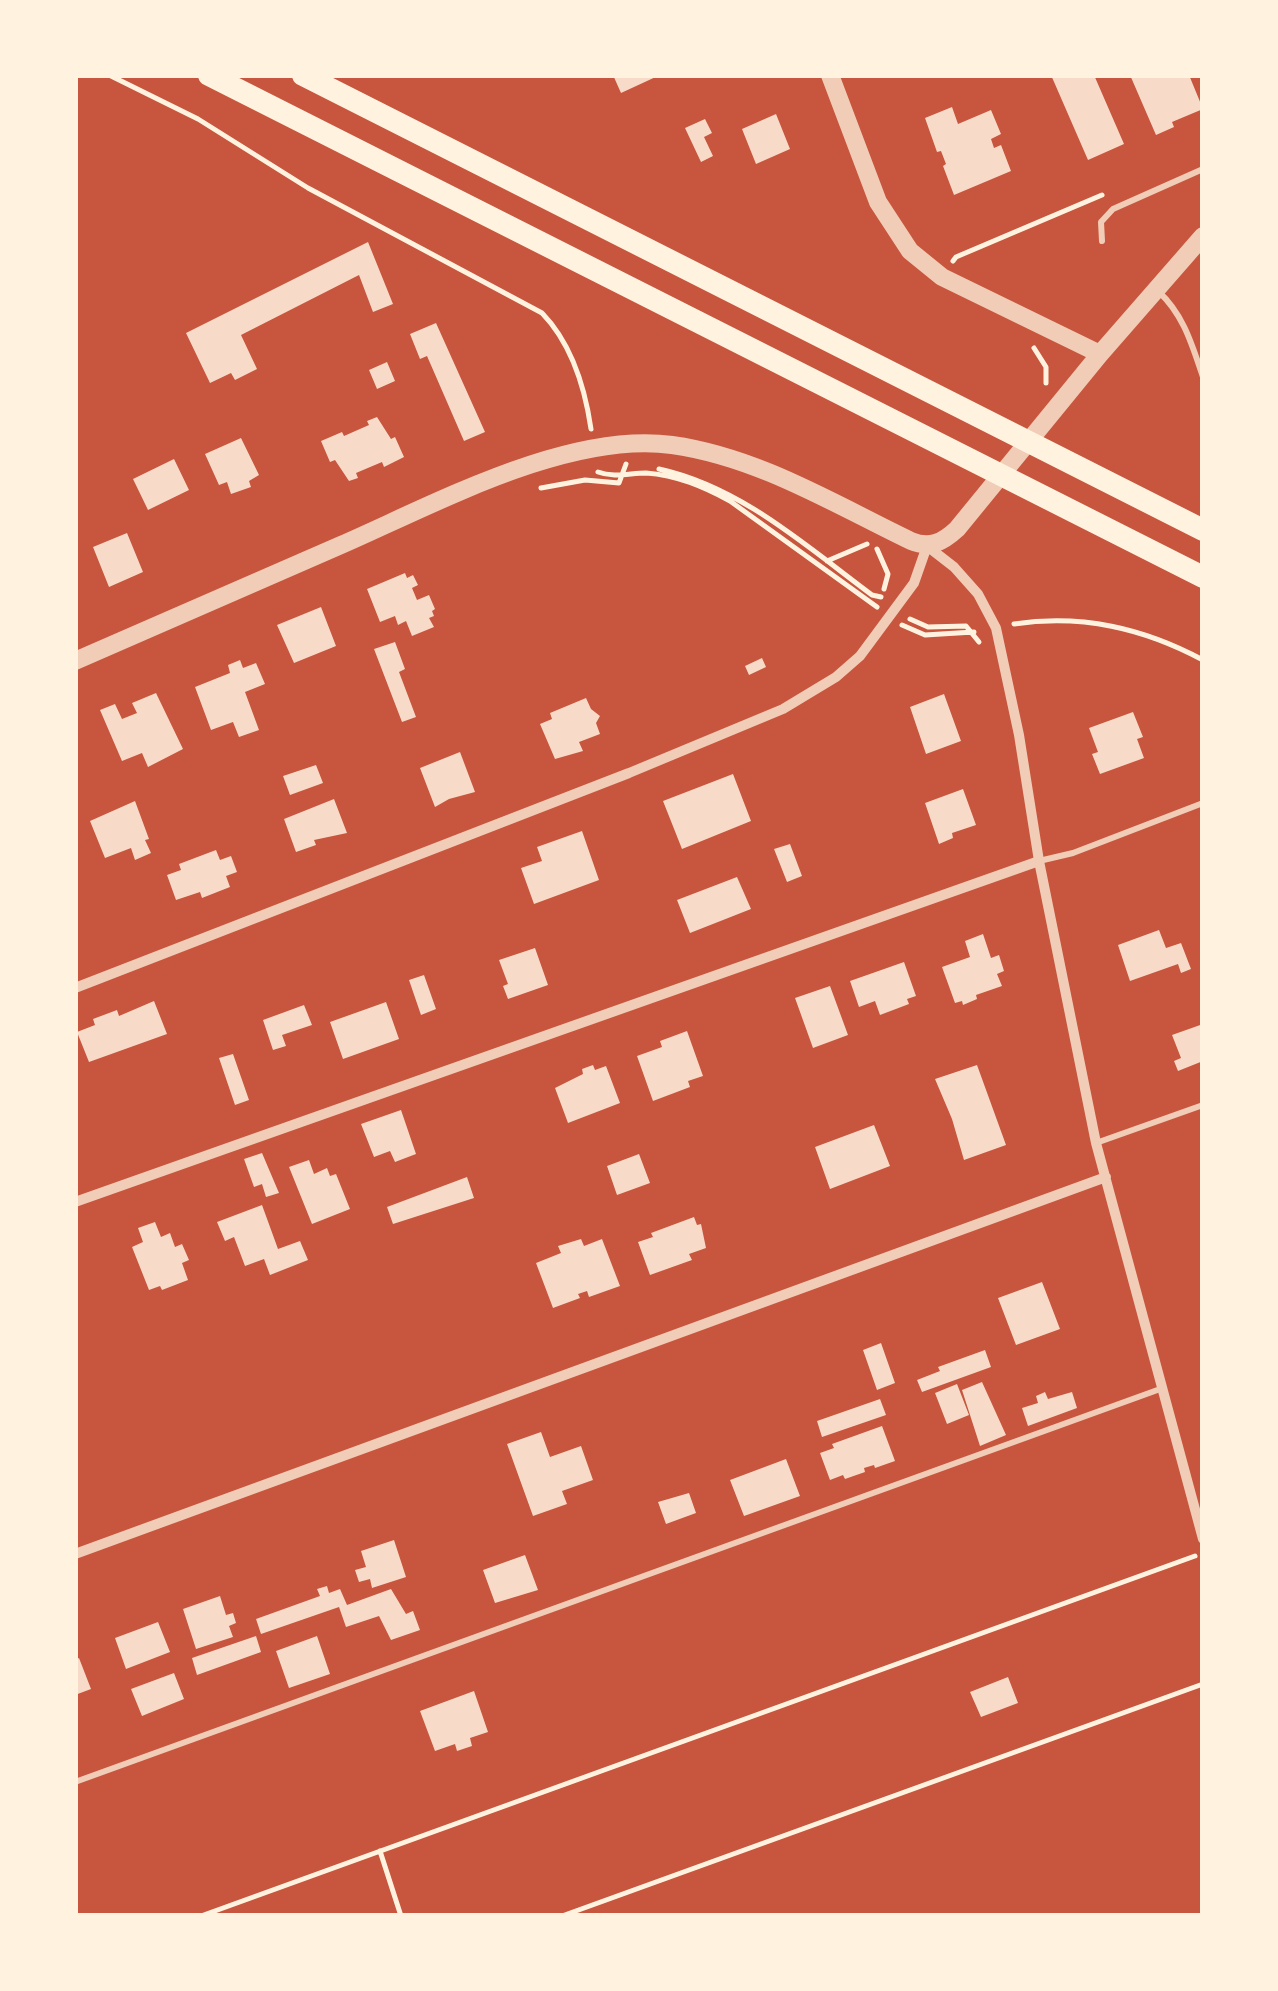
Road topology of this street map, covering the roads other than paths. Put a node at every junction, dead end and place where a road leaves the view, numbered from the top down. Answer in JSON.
{"nodes":[{"id":1,"x":209,"y":75,"type":"edge"},
{"id":2,"x":303,"y":75,"type":"edge"},
{"id":3,"x":830,"y":75,"type":"edge"},
{"id":4,"x":1203,"y":168,"type":"edge"},
{"id":5,"x":1203,"y":236,"type":"edge"},
{"id":6,"x":1102,"y":241,"type":"dead end"},
{"id":7,"x":1156,"y":288,"type":"junction"},
{"id":8,"x":1100,"y":354,"type":"junction"},
{"id":9,"x":1203,"y":377,"type":"edge"},
{"id":10,"x":1203,"y":530,"type":"edge"},
{"id":11,"x":928,"y":546,"type":"junction"},
{"id":12,"x":1203,"y":577,"type":"edge"},
{"id":13,"x":75,"y":660,"type":"edge"},
{"id":14,"x":1203,"y":804,"type":"edge"},
{"id":15,"x":1038,"y":861,"type":"junction"},
{"id":16,"x":75,"y":988,"type":"edge"},
{"id":17,"x":1203,"y":1105,"type":"edge"},
{"id":18,"x":1096,"y":1142,"type":"junction"},
{"id":19,"x":1106,"y":1177,"type":"junction"},
{"id":20,"x":75,"y":1202,"type":"edge"},
{"id":21,"x":1164,"y":1387,"type":"junction"},
{"id":22,"x":1203,"y":1539,"type":"edge"},
{"id":23,"x":75,"y":1554,"type":"edge"},
{"id":24,"x":75,"y":1782,"type":"edge"}],
"edges":[{"from":1,"to":12,"type":"main road"},
{"from":2,"to":10,"type":"main road"},
{"from":3,"to":8,"type":"street"},
{"from":4,"to":6,"type":"lane"},
{"from":5,"to":7,"type":"street"},
{"from":7,"to":8,"type":"street"},
{"from":7,"to":9,"type":"lane"},
{"from":8,"to":11,"type":"street"},
{"from":11,"to":13,"type":"street"},
{"from":11,"to":15,"type":"street"},
{"from":11,"to":16,"type":"street"},
{"from":14,"to":15,"type":"lane"},
{"from":15,"to":18,"type":"street"},
{"from":15,"to":20,"type":"street"},
{"from":17,"to":18,"type":"lane"},
{"from":18,"to":19,"type":"street"},
{"from":19,"to":21,"type":"street"},
{"from":19,"to":23,"type":"street"},
{"from":21,"to":22,"type":"street"},
{"from":21,"to":24,"type":"lane"}]}
